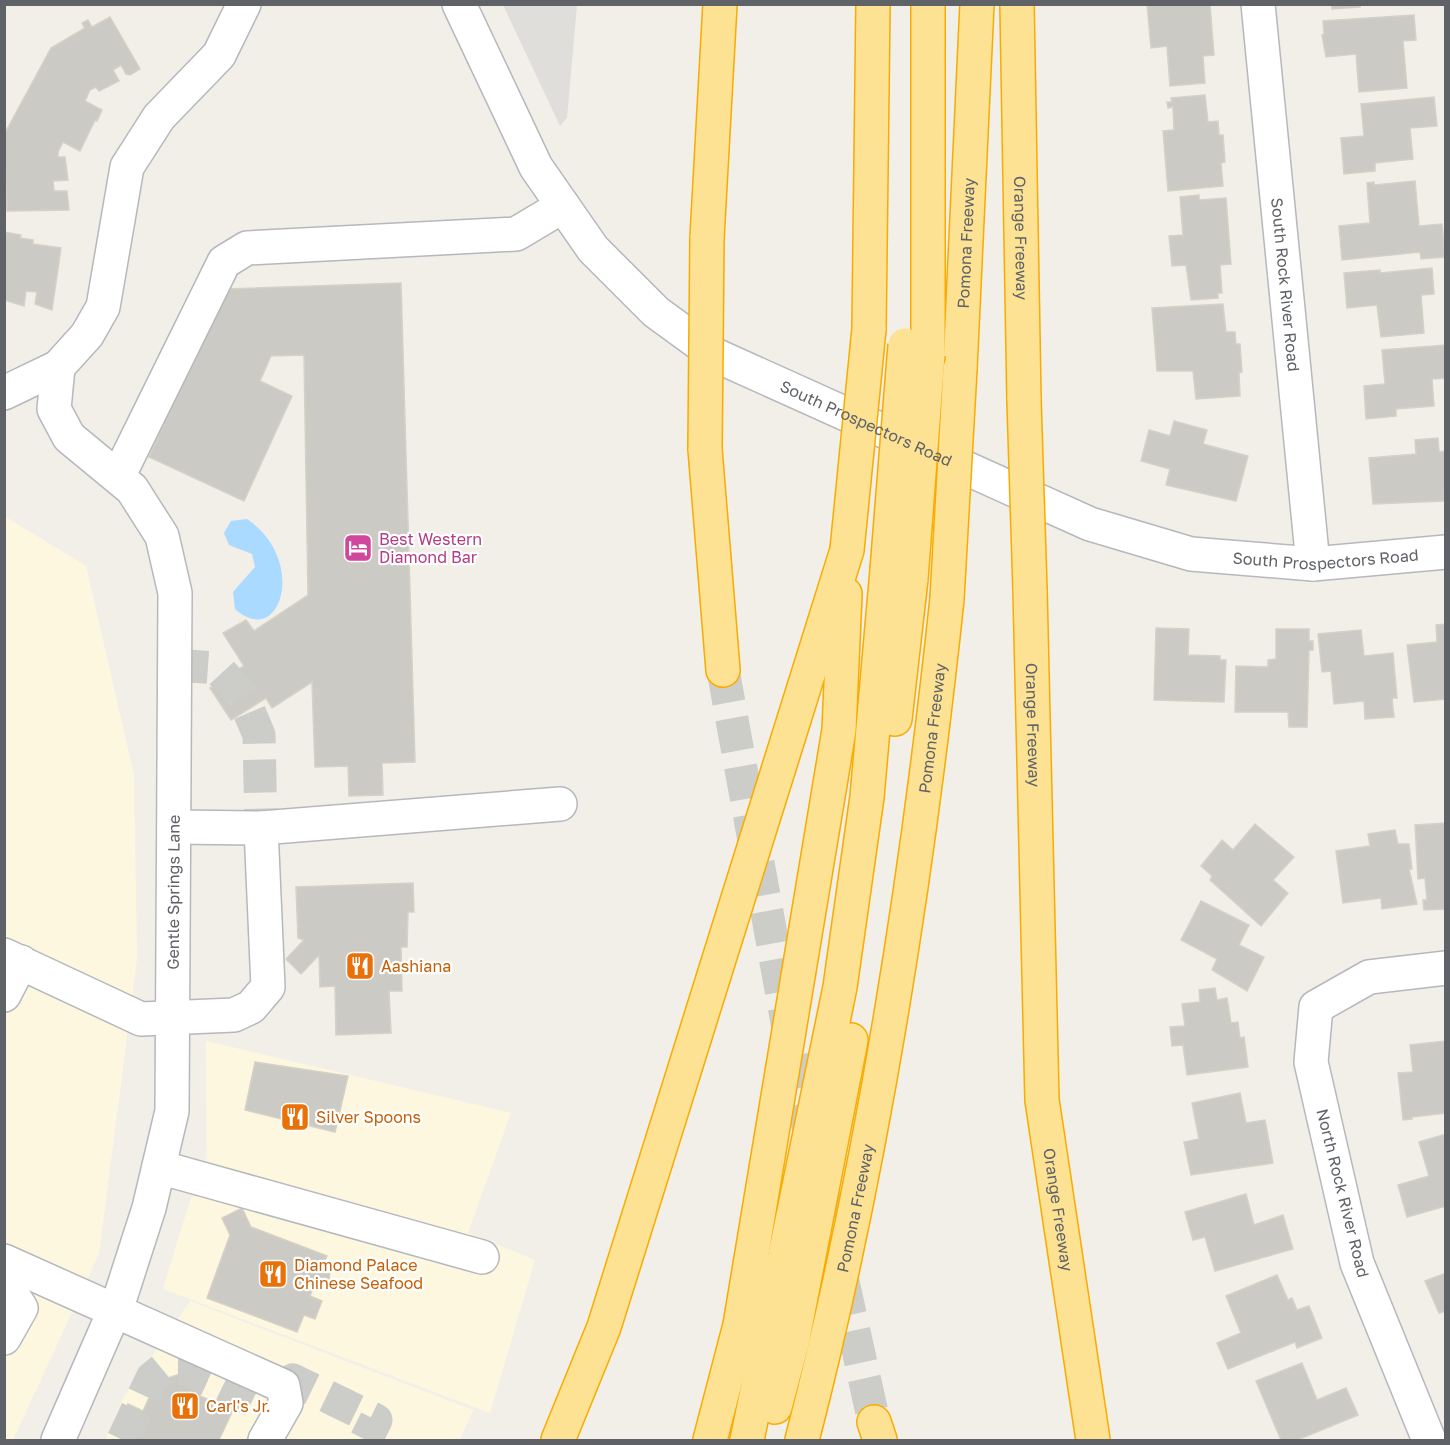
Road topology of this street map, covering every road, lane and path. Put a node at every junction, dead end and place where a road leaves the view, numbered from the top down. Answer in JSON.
{"nodes":[{"id":1,"x":244,"y":4,"type":"edge"},
{"id":2,"x":459,"y":4,"type":"edge"},
{"id":3,"x":720,"y":4,"type":"edge"},
{"id":4,"x":873,"y":4,"type":"edge"},
{"id":5,"x":914,"y":4,"type":"edge"},
{"id":6,"x":928,"y":4,"type":"edge"},
{"id":7,"x":977,"y":4,"type":"edge"},
{"id":8,"x":1017,"y":4,"type":"edge"},
{"id":9,"x":1258,"y":4,"type":"edge"},
{"id":10,"x":563,"y":206,"type":"junction"},
{"id":11,"x":916,"y":350,"type":"junction"},
{"id":12,"x":58,"y":367,"type":"junction"},
{"id":13,"x":4,"y":393,"type":"edge"},
{"id":14,"x":118,"y":477,"type":"junction"},
{"id":15,"x":847,"y":550,"type":"junction"},
{"id":16,"x":1446,"y":552,"type":"edge"},
{"id":17,"x":1313,"y":564,"type":"junction"},
{"id":18,"x":899,"y":575,"type":"junction"},
{"id":19,"x":723,"y":670,"type":"tunnel mouth"},
{"id":20,"x":560,"y":804,"type":"dead end"},
{"id":21,"x":174,"y":827,"type":"junction"},
{"id":22,"x":261,"y":828,"type":"junction"},
{"id":23,"x":13,"y":958,"type":"edge"},
{"id":24,"x":1446,"y":968,"type":"edge"},
{"id":25,"x":4,"y":995,"type":"edge"},
{"id":26,"x":173,"y":1016,"type":"junction"},
{"id":27,"x":159,"y":1167,"type":"junction"},
{"id":28,"x":482,"y":1257,"type":"dead end"},
{"id":29,"x":4,"y":1261,"type":"edge"},
{"id":30,"x":4,"y":1282,"type":"edge"},
{"id":31,"x":115,"y":1309,"type":"junction"},
{"id":32,"x":4,"y":1338,"type":"edge"},
{"id":33,"x":58,"y":1440,"type":"edge"},
{"id":34,"x":266,"y":1440,"type":"edge"},
{"id":35,"x":558,"y":1440,"type":"edge"},
{"id":36,"x":710,"y":1440,"type":"edge"},
{"id":37,"x":747,"y":1440,"type":"edge"},
{"id":38,"x":766,"y":1440,"type":"edge"},
{"id":39,"x":802,"y":1440,"type":"edge"},
{"id":40,"x":1093,"y":1440,"type":"edge"},
{"id":41,"x":1429,"y":1440,"type":"edge"}],
"edges":[{"from":1,"to":12,"type":"street"},
{"from":2,"to":10,"type":"street","name":"South Prospectors Road"},
{"from":3,"to":19,"type":"highway","bridge":true},
{"from":4,"to":15,"type":"highway","bridge":true},
{"from":5,"to":11,"type":"highway"},
{"from":6,"to":11,"type":"highway"},
{"from":7,"to":39,"type":"highway","name":"Pomona Freeway","bridge":true},
{"from":8,"to":40,"type":"highway","name":"Orange Freeway","bridge":true},
{"from":9,"to":17,"type":"street","name":"South Rock River Road"},
{"from":10,"to":14,"type":"street"},
{"from":10,"to":17,"type":"street","name":"South Prospectors Road"},
{"from":11,"to":18,"type":"highway","bridge":true},
{"from":12,"to":13,"type":"street"},
{"from":12,"to":14,"type":"street","name":"Gentle Springs Lane"},
{"from":14,"to":21,"type":"street","name":"Gentle Springs Lane"},
{"from":15,"to":35,"type":"highway"},
{"from":15,"to":36,"type":"highway"},
{"from":16,"to":17,"type":"street","name":"South Prospectors Road"},
{"from":18,"to":37,"type":"highway"},
{"from":18,"to":38,"type":"highway"},
{"from":20,"to":22,"type":"street"},
{"from":21,"to":22,"type":"street"},
{"from":21,"to":26,"type":"street","name":"Gentle Springs Lane"},
{"from":22,"to":26,"type":"street"},
{"from":23,"to":25,"type":"street"},
{"from":23,"to":26,"type":"street"},
{"from":24,"to":41,"type":"street","name":"North Rock River Road"},
{"from":26,"to":27,"type":"street","name":"Gentle Springs Lane"},
{"from":27,"to":28,"type":"street"},
{"from":27,"to":31,"type":"street","name":"Gentle Springs Lane"},
{"from":29,"to":31,"type":"street"},
{"from":30,"to":32,"type":"street"},
{"from":31,"to":33,"type":"street","name":"Gentle Springs Lane"},
{"from":31,"to":34,"type":"street"}]}
